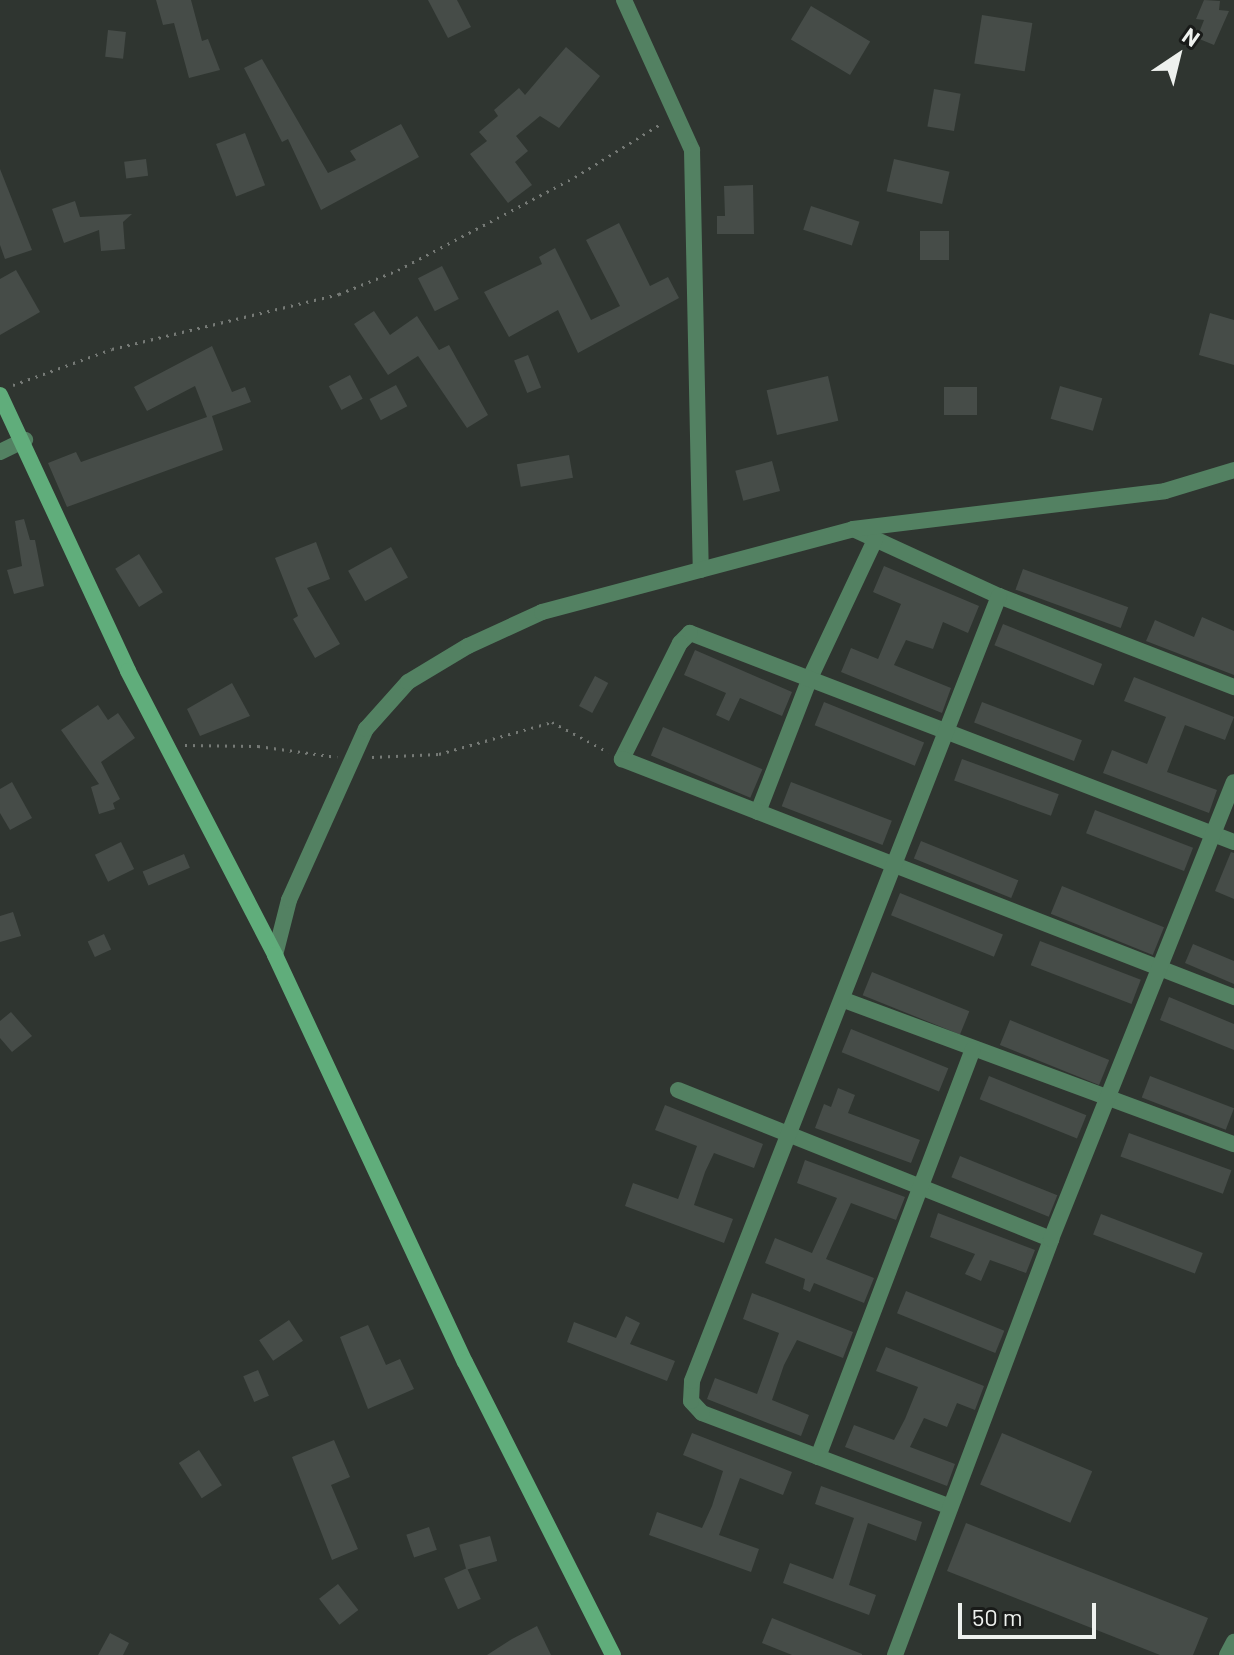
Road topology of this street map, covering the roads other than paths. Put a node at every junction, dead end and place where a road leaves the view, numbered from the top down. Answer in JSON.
{"nodes":[{"id":1,"x":624,"y":0,"type":"edge"},
{"id":2,"x":0,"y":393,"type":"edge"},
{"id":3,"x":25,"y":440,"type":"junction"},
{"id":4,"x":0,"y":452,"type":"edge"},
{"id":5,"x":1234,"y":470,"type":"edge"},
{"id":6,"x":853,"y":529,"type":"junction"},
{"id":7,"x":875,"y":540,"type":"junction"},
{"id":8,"x":701,"y":570,"type":"junction"},
{"id":9,"x":999,"y":596,"type":"junction"},
{"id":10,"x":810,"y":678,"type":"junction"},
{"id":11,"x":1234,"y":687,"type":"edge"},
{"id":12,"x":946,"y":733,"type":"junction"},
{"id":13,"x":1234,"y":782,"type":"edge"},
{"id":14,"x":758,"y":812,"type":"junction"},
{"id":15,"x":1213,"y":834,"type":"junction"},
{"id":16,"x":1234,"y":842,"type":"edge"},
{"id":17,"x":892,"y":863,"type":"junction"},
{"id":18,"x":275,"y":955,"type":"junction"},
{"id":19,"x":1157,"y":971,"type":"junction"},
{"id":20,"x":1234,"y":997,"type":"edge"},
{"id":21,"x":844,"y":1000,"type":"junction"},
{"id":22,"x":973,"y":1049,"type":"junction"},
{"id":23,"x":678,"y":1090,"type":"dead end"},
{"id":24,"x":1108,"y":1100,"type":"junction"},
{"id":25,"x":790,"y":1136,"type":"junction"},
{"id":26,"x":1234,"y":1144,"type":"edge"},
{"id":27,"x":919,"y":1187,"type":"junction"},
{"id":28,"x":1051,"y":1239,"type":"junction"},
{"id":29,"x":818,"y":1457,"type":"junction"},
{"id":30,"x":948,"y":1506,"type":"junction"},
{"id":31,"x":1234,"y":1642,"type":"edge"},
{"id":32,"x":613,"y":1655,"type":"edge"},
{"id":33,"x":895,"y":1655,"type":"edge"},
{"id":34,"x":1227,"y":1655,"type":"edge"}],
"edges":[{"from":1,"to":8,"type":"street"},
{"from":2,"to":3,"type":"main road"},
{"from":3,"to":4,"type":"street"},
{"from":3,"to":18,"type":"main road"},
{"from":5,"to":6,"type":"street"},
{"from":6,"to":7,"type":"street"},
{"from":6,"to":8,"type":"street"},
{"from":7,"to":9,"type":"street"},
{"from":7,"to":10,"type":"street"},
{"from":8,"to":18,"type":"street"},
{"from":9,"to":11,"type":"street"},
{"from":9,"to":12,"type":"street"},
{"from":10,"to":12,"type":"street"},
{"from":10,"to":14,"type":"street"},
{"from":10,"to":14,"type":"street"},
{"from":12,"to":15,"type":"street"},
{"from":12,"to":17,"type":"street"},
{"from":13,"to":15,"type":"street"},
{"from":14,"to":17,"type":"street"},
{"from":15,"to":16,"type":"street"},
{"from":15,"to":19,"type":"street"},
{"from":17,"to":19,"type":"street"},
{"from":17,"to":21,"type":"street"},
{"from":18,"to":32,"type":"main road"},
{"from":19,"to":20,"type":"street"},
{"from":19,"to":24,"type":"street"},
{"from":21,"to":22,"type":"street"},
{"from":21,"to":25,"type":"street"},
{"from":22,"to":24,"type":"street"},
{"from":22,"to":27,"type":"street"},
{"from":23,"to":25,"type":"street"},
{"from":24,"to":26,"type":"street"},
{"from":24,"to":28,"type":"street"},
{"from":25,"to":27,"type":"street"},
{"from":25,"to":29,"type":"street"},
{"from":27,"to":28,"type":"street"},
{"from":27,"to":29,"type":"street"},
{"from":28,"to":30,"type":"street"},
{"from":29,"to":30,"type":"street"},
{"from":30,"to":33,"type":"street"},
{"from":31,"to":34,"type":"street"}]}
